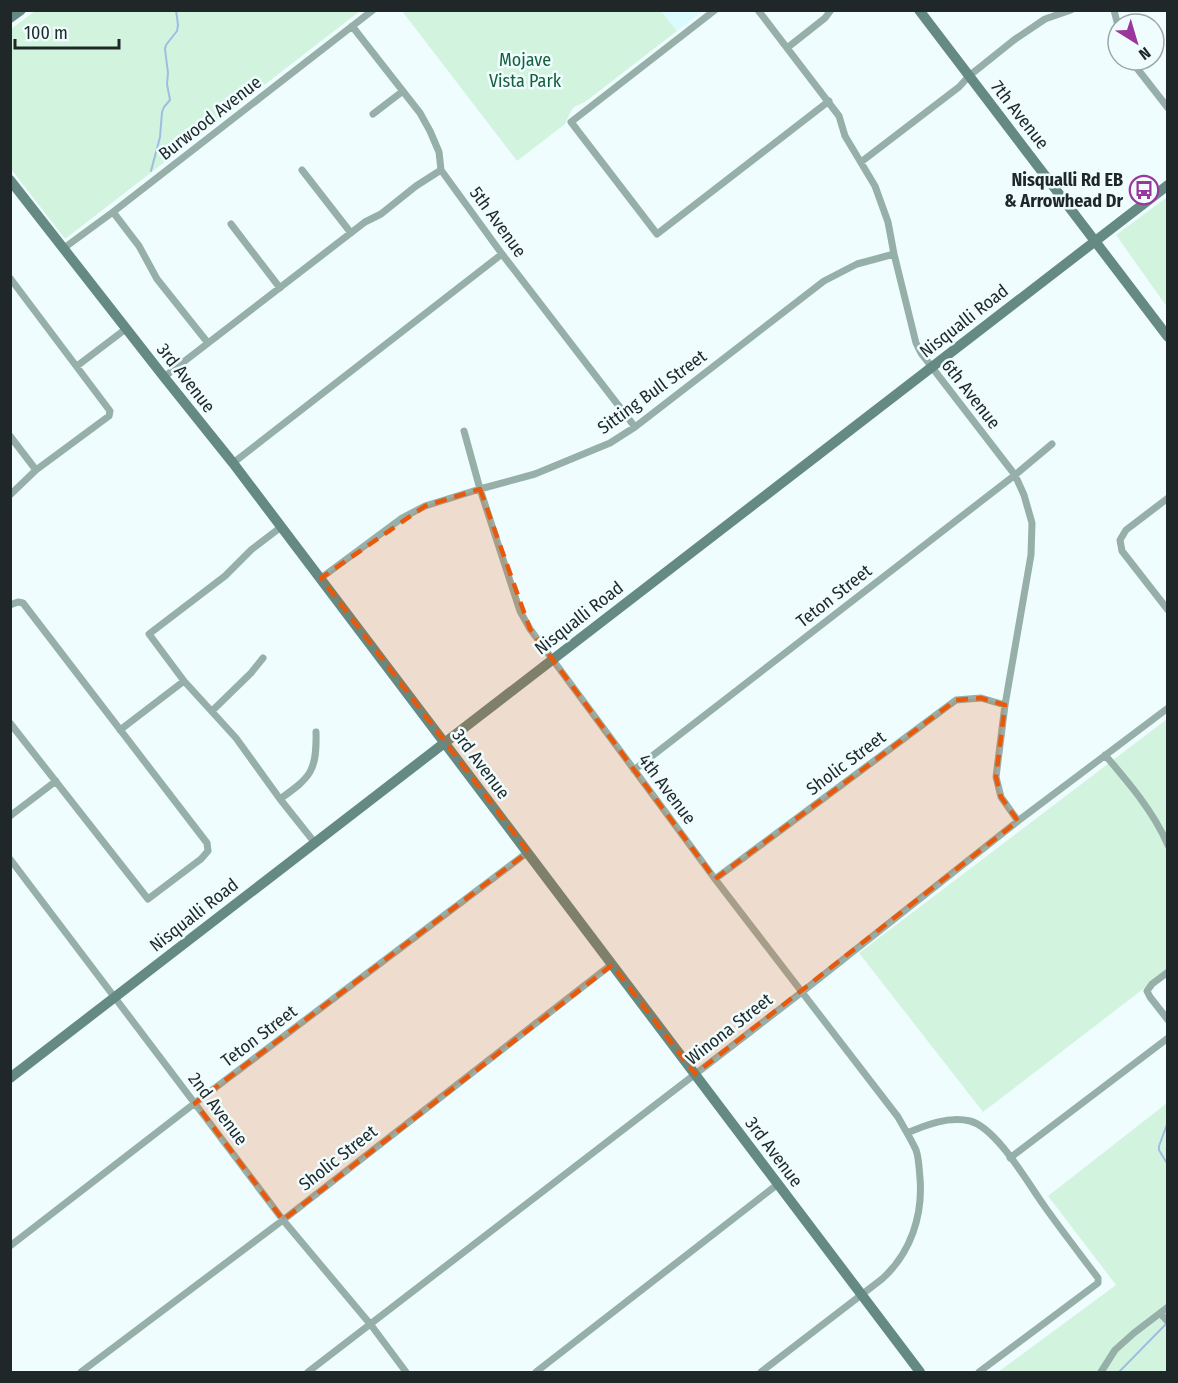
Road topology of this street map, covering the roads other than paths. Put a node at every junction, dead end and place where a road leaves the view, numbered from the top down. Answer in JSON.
{"nodes":[{"id":1,"x":21,"y":10,"type":"edge"},
{"id":2,"x":373,"y":10,"type":"edge"},
{"id":3,"x":715,"y":10,"type":"edge"},
{"id":4,"x":758,"y":10,"type":"edge"},
{"id":5,"x":831,"y":10,"type":"edge"},
{"id":6,"x":918,"y":10,"type":"edge"},
{"id":7,"x":1071,"y":10,"type":"edge"},
{"id":8,"x":10,"y":18,"type":"edge"},
{"id":9,"x":352,"y":26,"type":"junction"},
{"id":10,"x":787,"y":48,"type":"junction"},
{"id":11,"x":1140,"y":72,"type":"edge"},
{"id":12,"x":969,"y":76,"type":"junction"},
{"id":13,"x":403,"y":91,"type":"junction"},
{"id":14,"x":829,"y":101,"type":"junction"},
{"id":15,"x":1167,"y":108,"type":"edge"},
{"id":16,"x":373,"y":114,"type":"dead end"},
{"id":17,"x":861,"y":162,"type":"junction"},
{"id":18,"x":441,"y":170,"type":"junction"},
{"id":19,"x":302,"y":171,"type":"dead end"},
{"id":20,"x":10,"y":180,"type":"edge"},
{"id":21,"x":1167,"y":185,"type":"edge"},
{"id":22,"x":114,"y":212,"type":"junction"},
{"id":23,"x":231,"y":224,"type":"dead end"},
{"id":24,"x":351,"y":233,"type":"junction"},
{"id":25,"x":1095,"y":241,"type":"junction"},
{"id":26,"x":64,"y":248,"type":"junction"},
{"id":27,"x":502,"y":254,"type":"junction"},
{"id":28,"x":894,"y":255,"type":"junction"},
{"id":29,"x":10,"y":278,"type":"edge"},
{"id":30,"x":280,"y":288,"type":"junction"},
{"id":31,"x":127,"y":328,"type":"junction"},
{"id":32,"x":1167,"y":337,"type":"edge"},
{"id":33,"x":208,"y":343,"type":"junction"},
{"id":34,"x":77,"y":366,"type":"junction"},
{"id":35,"x":932,"y":367,"type":"junction"},
{"id":36,"x":164,"y":377,"type":"junction"},
{"id":37,"x":635,"y":427,"type":"junction"},
{"id":38,"x":464,"y":431,"type":"dead end"},
{"id":39,"x":10,"y":436,"type":"edge"},
{"id":40,"x":1052,"y":444,"type":"dead end"},
{"id":41,"x":233,"y":463,"type":"junction"},
{"id":42,"x":36,"y":470,"type":"junction"},
{"id":43,"x":1015,"y":475,"type":"junction"},
{"id":44,"x":480,"y":489,"type":"junction"},
{"id":45,"x":11,"y":494,"type":"edge"},
{"id":46,"x":1167,"y":498,"type":"edge"},
{"id":47,"x":281,"y":527,"type":"junction"},
{"id":48,"x":321,"y":578,"type":"junction"},
{"id":49,"x":14,"y":604,"type":"edge"},
{"id":50,"x":1166,"y":605,"type":"edge"},
{"id":51,"x":263,"y":658,"type":"dead end"},
{"id":52,"x":553,"y":660,"type":"junction"},
{"id":53,"x":184,"y":681,"type":"junction"},
{"id":54,"x":1005,"y":705,"type":"junction"},
{"id":55,"x":1167,"y":708,"type":"edge"},
{"id":56,"x":212,"y":711,"type":"junction"},
{"id":57,"x":10,"y":723,"type":"edge"},
{"id":58,"x":120,"y":730,"type":"junction"},
{"id":59,"x":316,"y":732,"type":"dead end"},
{"id":60,"x":445,"y":743,"type":"junction"},
{"id":61,"x":1105,"y":755,"type":"junction"},
{"id":62,"x":633,"y":770,"type":"junction"},
{"id":63,"x":56,"y":781,"type":"junction"},
{"id":64,"x":280,"y":799,"type":"junction"},
{"id":65,"x":10,"y":816,"type":"edge"},
{"id":66,"x":1018,"y":821,"type":"junction"},
{"id":67,"x":315,"y":843,"type":"junction"},
{"id":68,"x":1167,"y":845,"type":"edge"},
{"id":69,"x":528,"y":852,"type":"junction"},
{"id":70,"x":10,"y":859,"type":"edge"},
{"id":71,"x":715,"y":879,"type":"junction"},
{"id":72,"x":612,"y":964,"type":"junction"},
{"id":73,"x":1167,"y":972,"type":"edge"},
{"id":74,"x":802,"y":992,"type":"junction"},
{"id":75,"x":116,"y":997,"type":"junction"},
{"id":76,"x":1167,"y":1020,"type":"edge"},
{"id":77,"x":1167,"y":1038,"type":"edge"},
{"id":78,"x":695,"y":1074,"type":"junction"},
{"id":79,"x":10,"y":1078,"type":"edge"},
{"id":80,"x":195,"y":1103,"type":"junction"},
{"id":81,"x":907,"y":1133,"type":"junction"},
{"id":82,"x":1010,"y":1158,"type":"junction"},
{"id":83,"x":777,"y":1184,"type":"junction"},
{"id":84,"x":283,"y":1220,"type":"junction"},
{"id":85,"x":10,"y":1246,"type":"edge"},
{"id":86,"x":862,"y":1294,"type":"junction"},
{"id":87,"x":1167,"y":1307,"type":"edge"},
{"id":88,"x":1160,"y":1312,"type":"junction"},
{"id":89,"x":1167,"y":1322,"type":"edge"},
{"id":90,"x":371,"y":1325,"type":"junction"},
{"id":91,"x":81,"y":1372,"type":"edge"},
{"id":92,"x":308,"y":1372,"type":"edge"},
{"id":93,"x":406,"y":1372,"type":"edge"},
{"id":94,"x":536,"y":1372,"type":"edge"},
{"id":95,"x":761,"y":1372,"type":"edge"},
{"id":96,"x":920,"y":1372,"type":"edge"},
{"id":97,"x":979,"y":1372,"type":"edge"},
{"id":98,"x":1101,"y":1372,"type":"edge"}],
"edges":[{"from":1,"to":8,"type":"main road"},
{"from":2,"to":9,"type":"street","name":"Burwood Avenue"},
{"from":3,"to":14,"type":"street"},
{"from":4,"to":10,"type":"street","name":"6th Avenue"},
{"from":5,"to":10,"type":"street"},
{"from":6,"to":12,"type":"main road","name":"7th Avenue"},
{"from":7,"to":12,"type":"street"},
{"from":9,"to":13,"type":"street","name":"5th Avenue"},
{"from":9,"to":22,"type":"street","name":"Burwood Avenue"},
{"from":10,"to":14,"type":"street","name":"6th Avenue"},
{"from":11,"to":15,"type":"street"},
{"from":12,"to":17,"type":"street"},
{"from":12,"to":25,"type":"main road","name":"7th Avenue"},
{"from":13,"to":16,"type":"street"},
{"from":13,"to":18,"type":"street","name":"5th Avenue"},
{"from":14,"to":17,"type":"street","name":"6th Avenue"},
{"from":17,"to":28,"type":"street","name":"6th Avenue"},
{"from":18,"to":24,"type":"street"},
{"from":18,"to":27,"type":"street","name":"5th Avenue"},
{"from":19,"to":24,"type":"street"},
{"from":20,"to":26,"type":"main road","name":"3rd Avenue"},
{"from":21,"to":25,"type":"main road","name":"Nisqualli Road"},
{"from":22,"to":26,"type":"street","name":"Burwood Avenue"},
{"from":22,"to":33,"type":"street"},
{"from":23,"to":30,"type":"street"},
{"from":24,"to":30,"type":"street"},
{"from":25,"to":32,"type":"main road","name":"7th Avenue"},
{"from":25,"to":35,"type":"main road","name":"Nisqualli Road"},
{"from":26,"to":31,"type":"main road","name":"3rd Avenue"},
{"from":27,"to":37,"type":"street","name":"5th Avenue"},
{"from":27,"to":41,"type":"street"},
{"from":28,"to":35,"type":"street","name":"6th Avenue"},
{"from":28,"to":37,"type":"street","name":"Sitting Bull Street"},
{"from":29,"to":34,"type":"street"},
{"from":30,"to":33,"type":"street"},
{"from":31,"to":34,"type":"street"},
{"from":31,"to":36,"type":"main road","name":"3rd Avenue"},
{"from":33,"to":36,"type":"street"},
{"from":34,"to":42,"type":"street"},
{"from":35,"to":43,"type":"street","name":"6th Avenue"},
{"from":35,"to":52,"type":"main road","name":"Nisqualli Road"},
{"from":36,"to":41,"type":"main road","name":"3rd Avenue"},
{"from":37,"to":44,"type":"street","name":"Sitting Bull Street"},
{"from":38,"to":44,"type":"street","name":"4th Avenue"},
{"from":39,"to":42,"type":"street"},
{"from":40,"to":43,"type":"street","name":"Teton Street"},
{"from":41,"to":47,"type":"main road","name":"3rd Avenue"},
{"from":42,"to":45,"type":"street"},
{"from":43,"to":54,"type":"street","name":"6th Avenue"},
{"from":43,"to":62,"type":"street","name":"Teton Street"},
{"from":44,"to":48,"type":"street","name":"Sitting Bull Street"},
{"from":44,"to":52,"type":"street","name":"4th Avenue"},
{"from":46,"to":50,"type":"street"},
{"from":47,"to":48,"type":"main road","name":"3rd Avenue"},
{"from":47,"to":53,"type":"street"},
{"from":48,"to":60,"type":"main road","name":"3rd Avenue"},
{"from":49,"to":58,"type":"street"},
{"from":51,"to":56,"type":"street"},
{"from":52,"to":60,"type":"main road","name":"Nisqualli Road"},
{"from":52,"to":62,"type":"street","name":"4th Avenue"},
{"from":53,"to":56,"type":"street"},
{"from":53,"to":58,"type":"street"},
{"from":54,"to":66,"type":"street","name":"6th Avenue"},
{"from":54,"to":71,"type":"street","name":"Sholic Street"},
{"from":55,"to":61,"type":"street","name":"Winona Street"},
{"from":56,"to":64,"type":"street"},
{"from":57,"to":63,"type":"street"},
{"from":58,"to":63,"type":"street"},
{"from":59,"to":64,"type":"street"},
{"from":60,"to":67,"type":"main road","name":"Nisqualli Road"},
{"from":60,"to":69,"type":"main road","name":"3rd Avenue"},
{"from":61,"to":66,"type":"street","name":"Winona Street"},
{"from":61,"to":68,"type":"street"},
{"from":62,"to":71,"type":"street","name":"4th Avenue"},
{"from":63,"to":65,"type":"street"},
{"from":64,"to":67,"type":"street"},
{"from":66,"to":74,"type":"street","name":"Winona Street"},
{"from":67,"to":75,"type":"main road","name":"Nisqualli Road"},
{"from":69,"to":72,"type":"main road","name":"3rd Avenue"},
{"from":69,"to":80,"type":"street","name":"Teton Street"},
{"from":70,"to":75,"type":"street","name":"2nd Avenue"},
{"from":71,"to":74,"type":"street","name":"4th Avenue"},
{"from":72,"to":78,"type":"main road","name":"3rd Avenue"},
{"from":72,"to":84,"type":"street","name":"Sholic Street"},
{"from":73,"to":76,"type":"street"},
{"from":74,"to":78,"type":"street","name":"Winona Street"},
{"from":74,"to":81,"type":"street","name":"4th Avenue"},
{"from":75,"to":79,"type":"main road","name":"Nisqualli Road"},
{"from":75,"to":80,"type":"street","name":"2nd Avenue"},
{"from":77,"to":82,"type":"street"},
{"from":78,"to":83,"type":"main road","name":"3rd Avenue"},
{"from":78,"to":90,"type":"street","name":"Winona Street"},
{"from":80,"to":84,"type":"street","name":"2nd Avenue"},
{"from":80,"to":85,"type":"street","name":"Teton Street"},
{"from":81,"to":82,"type":"street"},
{"from":81,"to":86,"type":"street","name":"4th Avenue"},
{"from":82,"to":97,"type":"street"},
{"from":83,"to":86,"type":"main road","name":"3rd Avenue"},
{"from":83,"to":94,"type":"street"},
{"from":84,"to":90,"type":"street","name":"2nd Avenue"},
{"from":84,"to":91,"type":"street","name":"Sholic Street"},
{"from":86,"to":95,"type":"street","name":"4th Avenue"},
{"from":86,"to":96,"type":"main road","name":"3rd Avenue"},
{"from":87,"to":88,"type":"street"},
{"from":88,"to":89,"type":"street"},
{"from":88,"to":98,"type":"street"},
{"from":90,"to":92,"type":"street","name":"Winona Street"},
{"from":90,"to":93,"type":"street","name":"2nd Avenue"}]}
